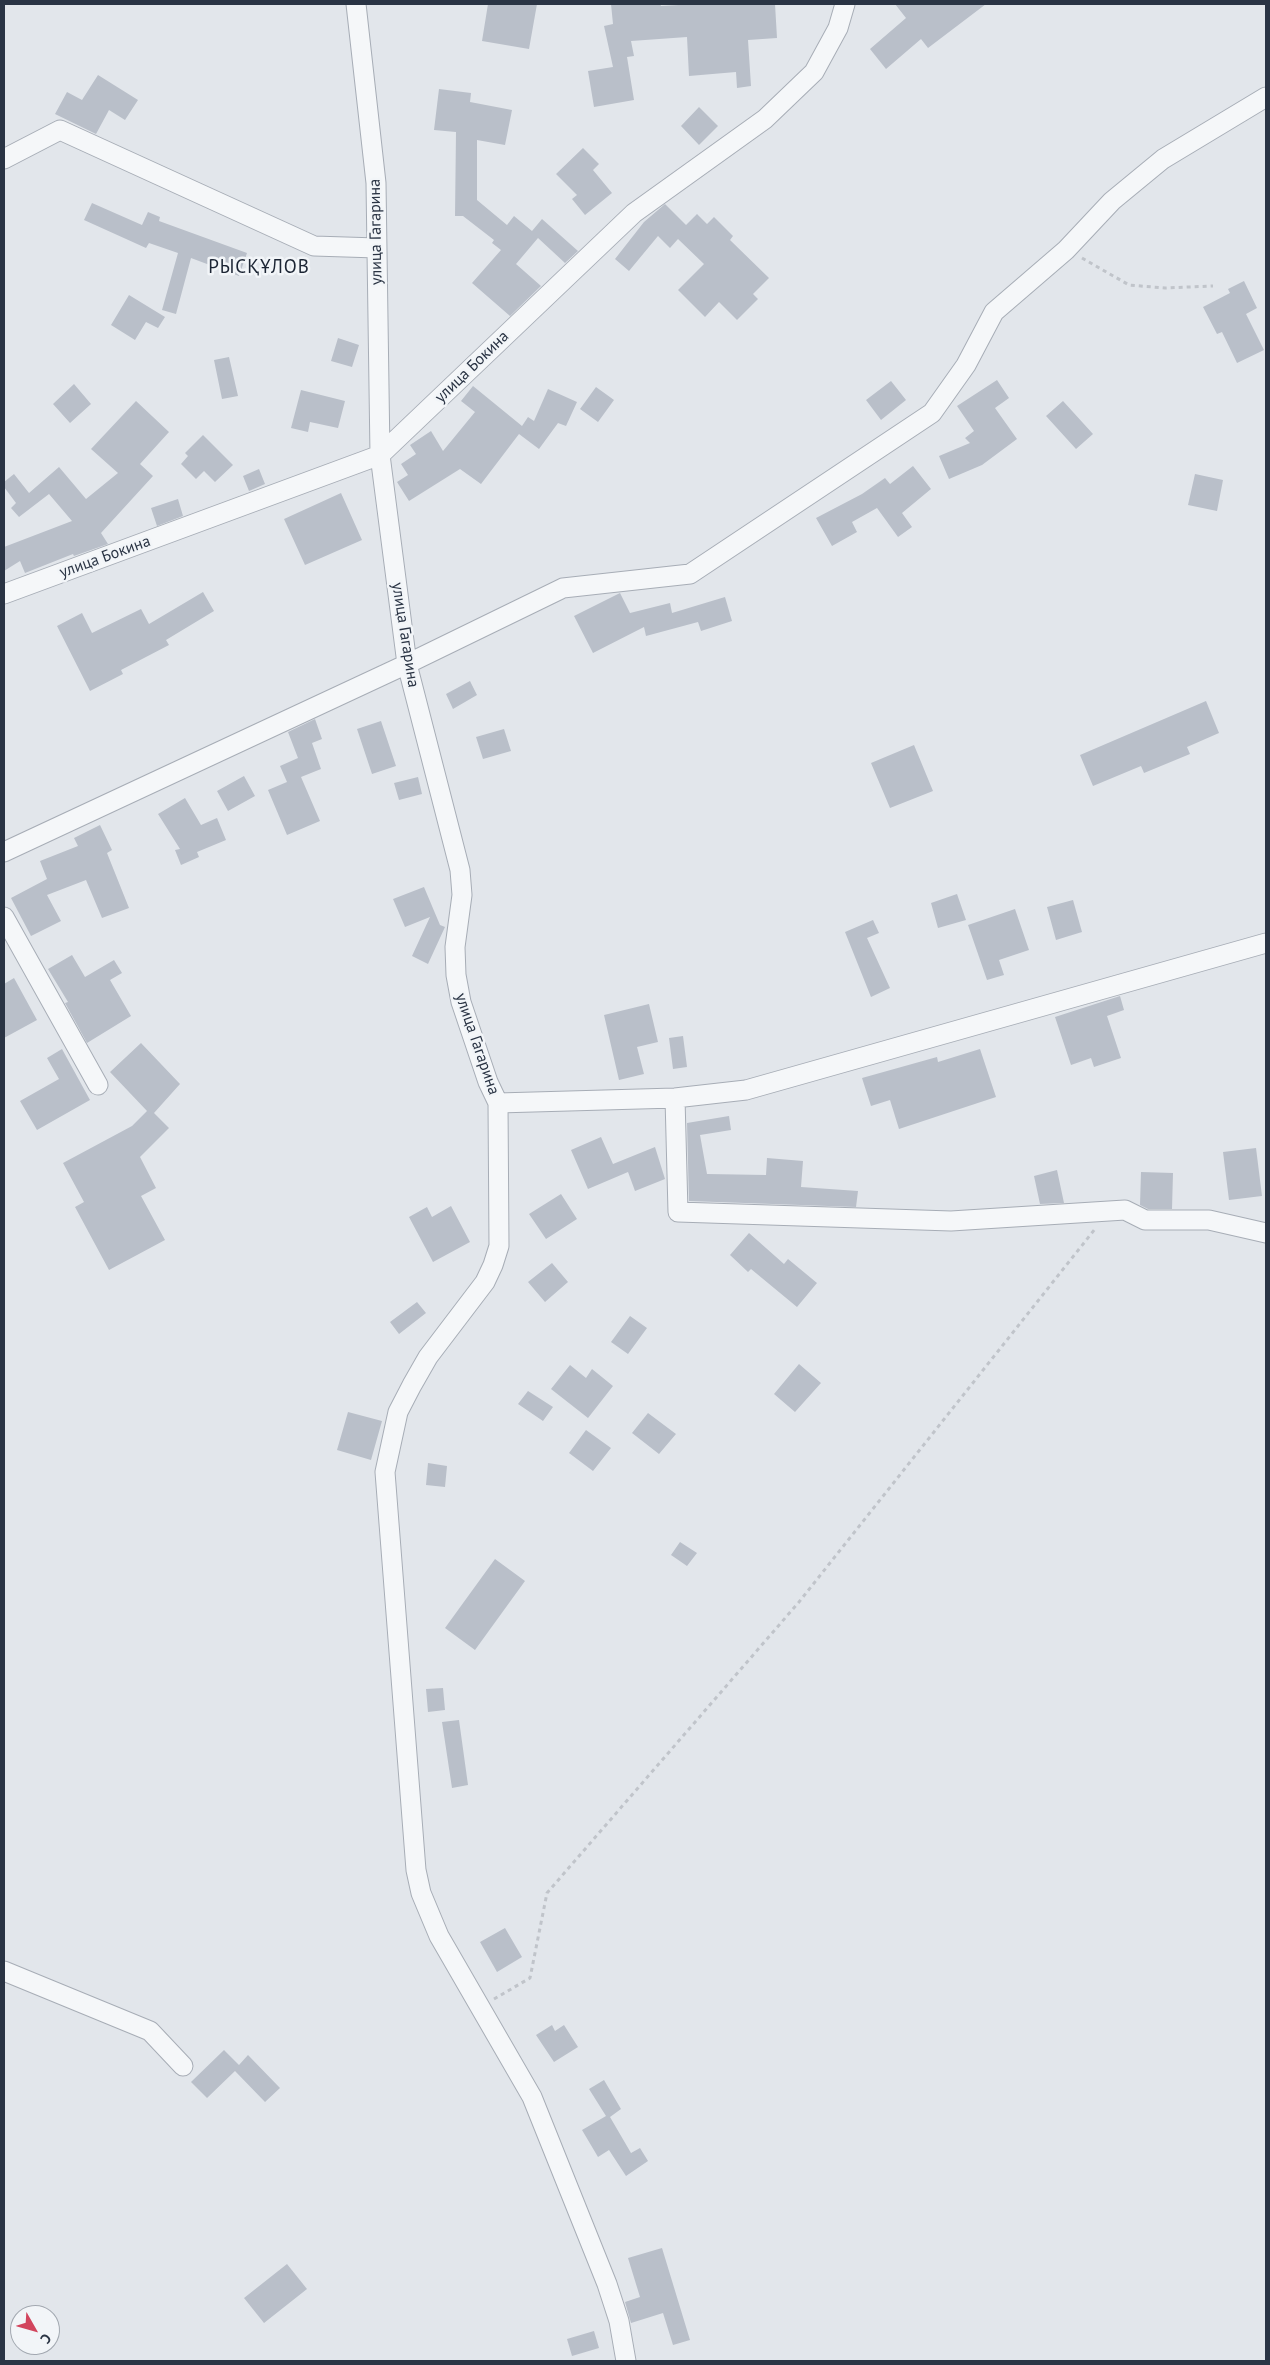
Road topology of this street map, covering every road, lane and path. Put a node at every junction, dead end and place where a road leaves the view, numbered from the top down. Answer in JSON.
{"nodes":[{"id":1,"x":356,"y":4,"type":"edge"},
{"id":2,"x":845,"y":4,"type":"edge"},
{"id":3,"x":1266,"y":97,"type":"edge"},
{"id":4,"x":4,"y":160,"type":"edge"},
{"id":5,"x":377,"y":248,"type":"junction"},
{"id":6,"x":1066,"y":250,"type":"junction"},
{"id":7,"x":1213,"y":286,"type":"dead end"},
{"id":8,"x":380,"y":456,"type":"junction"},
{"id":9,"x":4,"y":594,"type":"edge"},
{"id":10,"x":407,"y":664,"type":"junction"},
{"id":11,"x":4,"y":852,"type":"edge"},
{"id":12,"x":4,"y":917,"type":"edge"},
{"id":13,"x":1266,"y":943,"type":"edge"},
{"id":14,"x":98,"y":1085,"type":"dead end"},
{"id":15,"x":675,"y":1098,"type":"junction"},
{"id":16,"x":498,"y":1103,"type":"junction"},
{"id":17,"x":1110,"y":1211,"type":"junction"},
{"id":18,"x":1266,"y":1233,"type":"edge"},
{"id":19,"x":4,"y":1971,"type":"edge"},
{"id":20,"x":481,"y":2008,"type":"junction"},
{"id":21,"x":183,"y":2066,"type":"dead end"},
{"id":22,"x":626,"y":2361,"type":"edge"}],
"edges":[{"from":1,"to":5,"type":"street","name":"улица Гагарина"},
{"from":2,"to":8,"type":"street","name":"улица Бокина"},
{"from":3,"to":6,"type":"street"},
{"from":4,"to":5,"type":"street"},
{"from":5,"to":8,"type":"street","name":"улица Гагарина"},
{"from":6,"to":7,"type":"path"},
{"from":6,"to":10,"type":"street"},
{"from":8,"to":9,"type":"street","name":"улица Бокина"},
{"from":8,"to":10,"type":"street","name":"улица Гагарина"},
{"from":10,"to":11,"type":"street"},
{"from":10,"to":16,"type":"street","name":"улица Гагарина"},
{"from":12,"to":14,"type":"street"},
{"from":13,"to":15,"type":"street"},
{"from":15,"to":16,"type":"street"},
{"from":15,"to":17,"type":"street"},
{"from":16,"to":20,"type":"street","name":"улица Гагарина"},
{"from":17,"to":18,"type":"street"},
{"from":17,"to":20,"type":"path"},
{"from":19,"to":21,"type":"street"},
{"from":20,"to":22,"type":"street","name":"улица Гагарина"}]}
